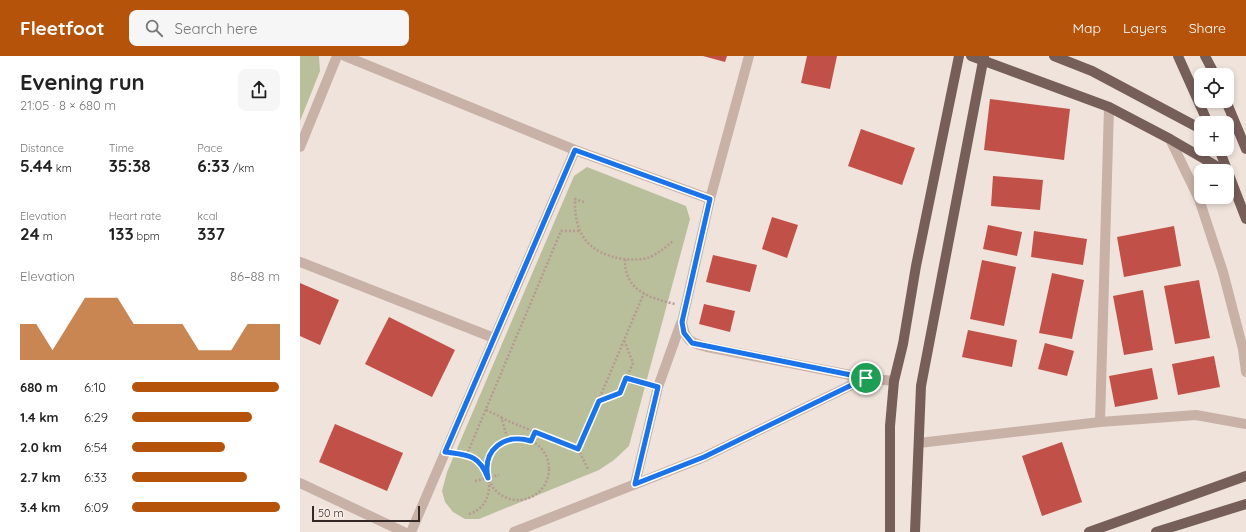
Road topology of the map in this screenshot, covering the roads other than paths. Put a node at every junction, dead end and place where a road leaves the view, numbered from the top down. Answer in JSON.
{"nodes":[{"id":1,"x":337,"y":56,"type":"edge"},
{"id":2,"x":346,"y":56,"type":"edge"},
{"id":3,"x":749,"y":56,"type":"edge"},
{"id":4,"x":959,"y":56,"type":"edge"},
{"id":5,"x":971,"y":56,"type":"edge"},
{"id":6,"x":1054,"y":56,"type":"edge"},
{"id":7,"x":1178,"y":56,"type":"edge"},
{"id":8,"x":1205,"y":56,"type":"edge"},
{"id":9,"x":983,"y":58,"type":"edge"},
{"id":10,"x":1211,"y":68,"type":"edge"},
{"id":11,"x":1109,"y":107,"type":"junction"},
{"id":12,"x":1230,"y":108,"type":"edge"},
{"id":13,"x":1205,"y":116,"type":"edge"},
{"id":14,"x":1194,"y":125,"type":"edge"},
{"id":15,"x":1243,"y":133,"type":"edge"},
{"id":16,"x":1170,"y":139,"type":"junction"},
{"id":17,"x":300,"y":147,"type":"edge"},
{"id":18,"x":1246,"y":149,"type":"edge"},
{"id":19,"x":575,"y":150,"type":"junction"},
{"id":20,"x":1213,"y":164,"type":"edge"},
{"id":21,"x":1234,"y":189,"type":"edge"},
{"id":22,"x":710,"y":199,"type":"junction"},
{"id":23,"x":1246,"y":219,"type":"edge"},
{"id":24,"x":300,"y":262,"type":"edge"},
{"id":25,"x":682,"y":322,"type":"junction"},
{"id":26,"x":494,"y":338,"type":"junction"},
{"id":27,"x":1246,"y":372,"type":"edge"},
{"id":28,"x":866,"y":378,"type":"junction"},
{"id":29,"x":894,"y":381,"type":"junction"},
{"id":30,"x":1100,"y":422,"type":"junction"},
{"id":31,"x":1246,"y":424,"type":"edge"},
{"id":32,"x":919,"y":443,"type":"junction"},
{"id":33,"x":1246,"y":476,"type":"edge"},
{"id":34,"x":300,"y":483,"type":"edge"},
{"id":35,"x":635,"y":484,"type":"junction"},
{"id":36,"x":1245,"y":505,"type":"edge"},
{"id":37,"x":404,"y":532,"type":"edge"},
{"id":38,"x":411,"y":532,"type":"edge"},
{"id":39,"x":514,"y":532,"type":"edge"},
{"id":40,"x":890,"y":532,"type":"edge"},
{"id":41,"x":915,"y":532,"type":"edge"},
{"id":42,"x":1089,"y":532,"type":"edge"},
{"id":43,"x":1156,"y":532,"type":"edge"}],
"edges":[{"from":1,"to":17,"type":"street"},
{"from":2,"to":19,"type":"street"},
{"from":3,"to":22,"type":"street"},
{"from":4,"to":29,"type":"main road"},
{"from":5,"to":9,"type":"main road"},
{"from":6,"to":14,"type":"main road"},
{"from":7,"to":13,"type":"main road"},
{"from":8,"to":10,"type":"main road"},
{"from":9,"to":11,"type":"main road"},
{"from":9,"to":32,"type":"main road"},
{"from":11,"to":16,"type":"main road"},
{"from":11,"to":30,"type":"street"},
{"from":12,"to":15,"type":"main road"},
{"from":15,"to":18,"type":"main road"},
{"from":16,"to":20,"type":"main road"},
{"from":16,"to":27,"type":"street"},
{"from":19,"to":22,"type":"street"},
{"from":19,"to":26,"type":"street"},
{"from":21,"to":23,"type":"main road"},
{"from":22,"to":25,"type":"street"},
{"from":24,"to":26,"type":"street"},
{"from":25,"to":28,"type":"street"},
{"from":25,"to":35,"type":"street"},
{"from":26,"to":38,"type":"street"},
{"from":28,"to":29,"type":"street"},
{"from":28,"to":35,"type":"street"},
{"from":29,"to":40,"type":"main road"},
{"from":30,"to":31,"type":"street"},
{"from":30,"to":32,"type":"street"},
{"from":32,"to":41,"type":"main road"},
{"from":33,"to":42,"type":"main road"},
{"from":34,"to":37,"type":"street"},
{"from":35,"to":39,"type":"street"},
{"from":36,"to":43,"type":"main road"}]}
